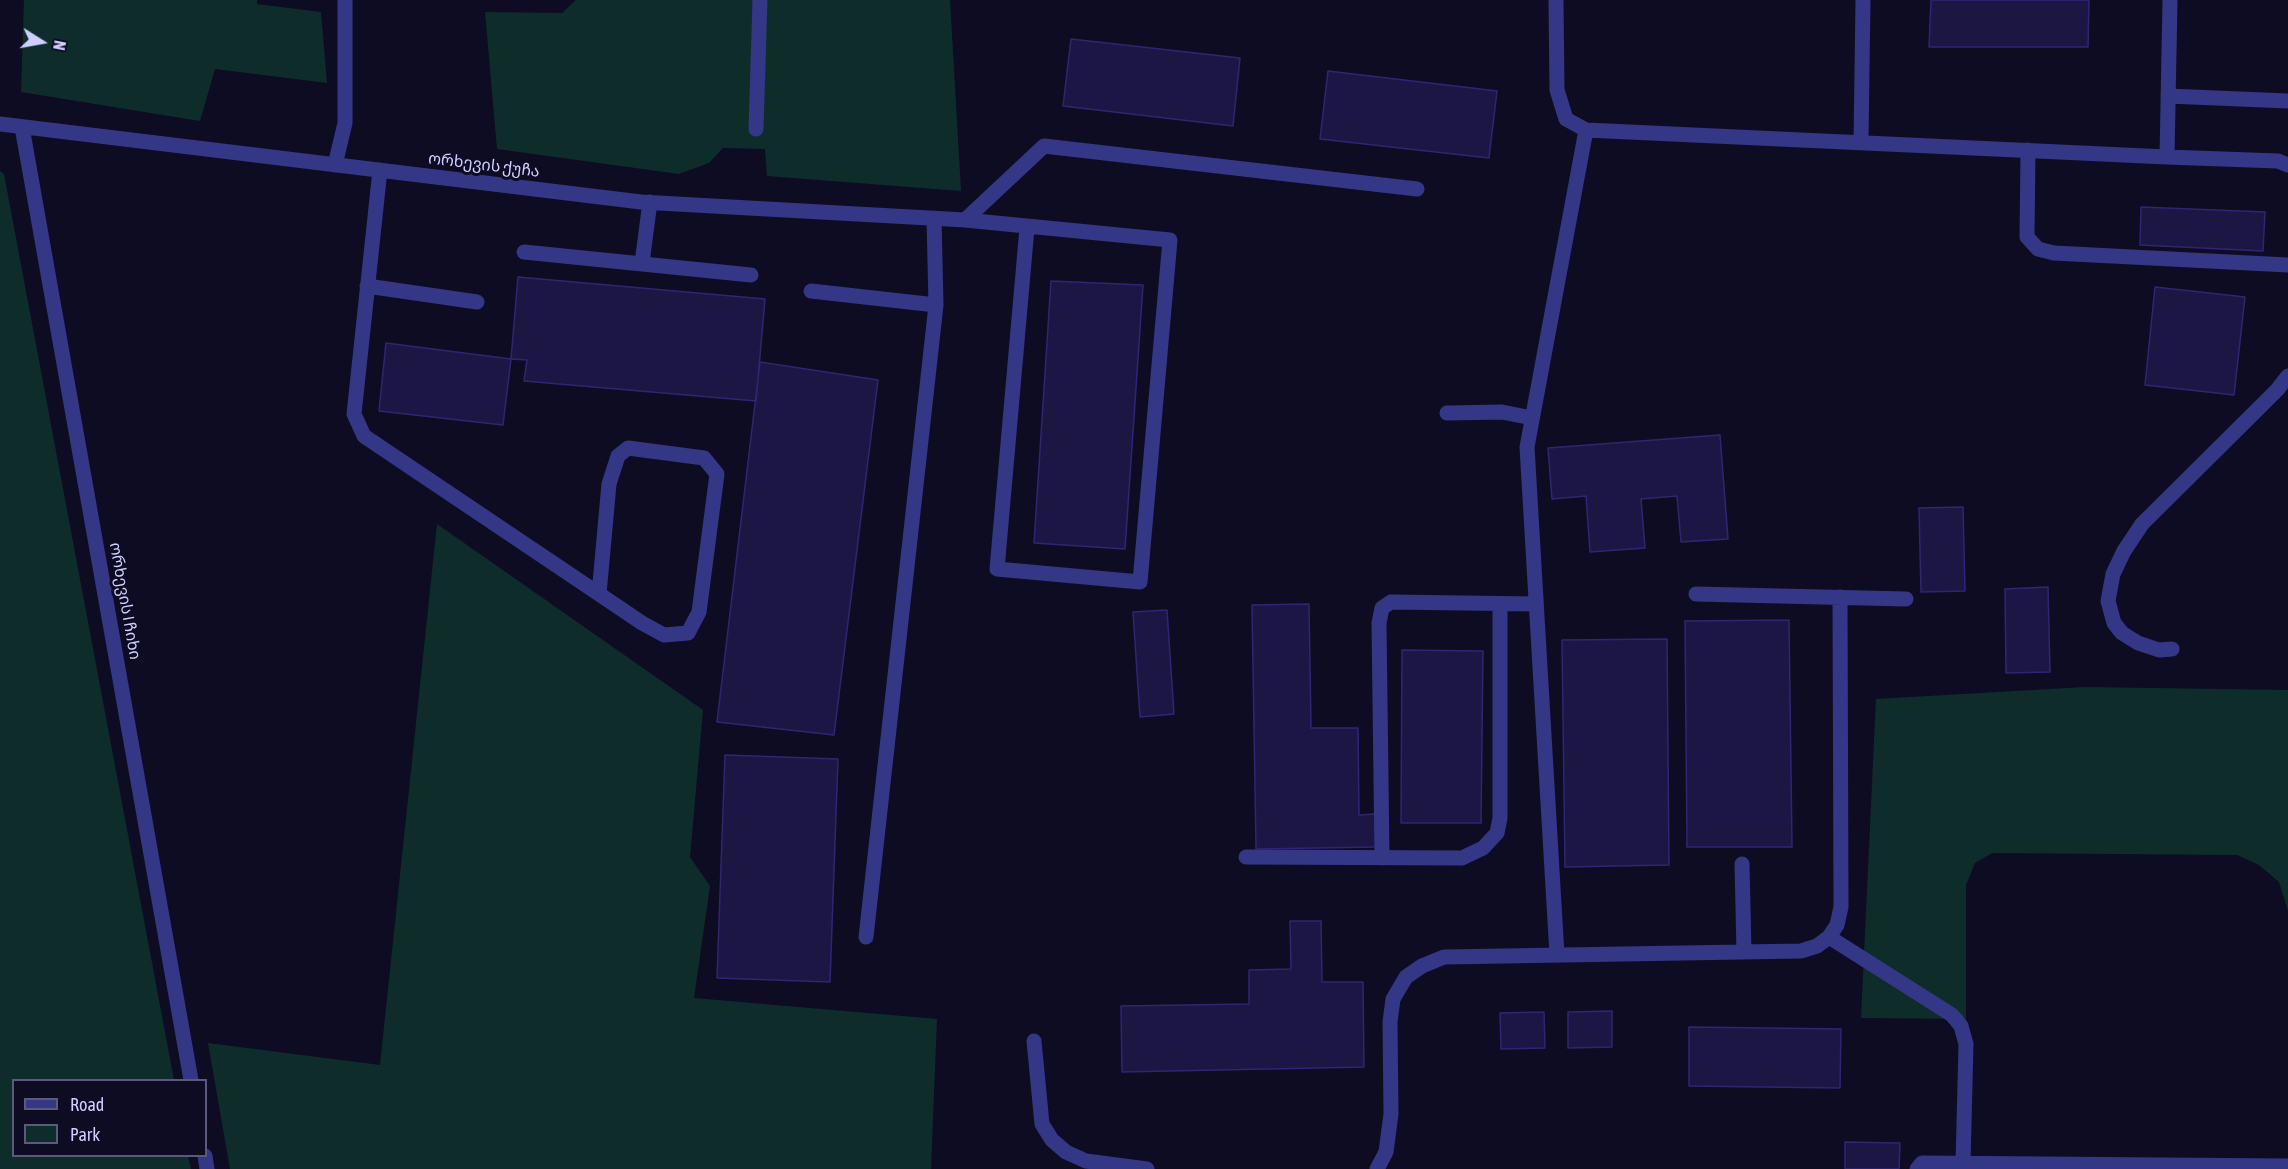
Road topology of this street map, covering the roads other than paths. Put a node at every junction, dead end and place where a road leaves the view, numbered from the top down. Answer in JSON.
{"nodes":[{"id":1,"x":345,"y":0,"type":"edge"},
{"id":2,"x":760,"y":0,"type":"edge"},
{"id":3,"x":1556,"y":0,"type":"edge"},
{"id":4,"x":1863,"y":0,"type":"edge"},
{"id":5,"x":2170,"y":0,"type":"edge"},
{"id":6,"x":2168,"y":96,"type":"junction"},
{"id":7,"x":2288,"y":101,"type":"edge"},
{"id":8,"x":0,"y":124,"type":"edge"},
{"id":9,"x":22,"y":127,"type":"junction"},
{"id":10,"x":756,"y":129,"type":"dead end"},
{"id":11,"x":1586,"y":130,"type":"junction"},
{"id":12,"x":1861,"y":142,"type":"junction"},
{"id":13,"x":2028,"y":150,"type":"junction"},
{"id":14,"x":2167,"y":157,"type":"junction"},
{"id":15,"x":335,"y":165,"type":"junction"},
{"id":16,"x":2288,"y":165,"type":"edge"},
{"id":17,"x":380,"y":170,"type":"junction"},
{"id":18,"x":1417,"y":189,"type":"dead end"},
{"id":19,"x":650,"y":202,"type":"junction"},
{"id":20,"x":934,"y":218,"type":"junction"},
{"id":21,"x":965,"y":220,"type":"junction"},
{"id":22,"x":1027,"y":228,"type":"junction"},
{"id":23,"x":524,"y":252,"type":"dead end"},
{"id":24,"x":642,"y":262,"type":"junction"},
{"id":25,"x":2288,"y":266,"type":"edge"},
{"id":26,"x":751,"y":275,"type":"dead end"},
{"id":27,"x":367,"y":286,"type":"junction"},
{"id":28,"x":811,"y":291,"type":"dead end"},
{"id":29,"x":477,"y":303,"type":"dead end"},
{"id":30,"x":936,"y":305,"type":"junction"},
{"id":31,"x":2288,"y":375,"type":"edge"},
{"id":32,"x":1447,"y":413,"type":"dead end"},
{"id":33,"x":1532,"y":418,"type":"junction"},
{"id":34,"x":599,"y":594,"type":"junction"},
{"id":35,"x":1696,"y":594,"type":"dead end"},
{"id":36,"x":1840,"y":597,"type":"junction"},
{"id":37,"x":1906,"y":599,"type":"dead end"},
{"id":38,"x":1500,"y":604,"type":"junction"},
{"id":39,"x":1536,"y":604,"type":"junction"},
{"id":40,"x":2172,"y":649,"type":"dead end"},
{"id":41,"x":1246,"y":857,"type":"dead end"},
{"id":42,"x":1382,"y":858,"type":"junction"},
{"id":43,"x":1742,"y":864,"type":"dead end"},
{"id":44,"x":866,"y":937,"type":"dead end"},
{"id":45,"x":1829,"y":937,"type":"junction"},
{"id":46,"x":1743,"y":952,"type":"junction"},
{"id":47,"x":1557,"y":955,"type":"junction"},
{"id":48,"x":1034,"y":1041,"type":"dead end"},
{"id":49,"x":192,"y":1079,"type":"edge"},
{"id":50,"x":1963,"y":1163,"type":"junction"},
{"id":51,"x":2288,"y":1166,"type":"edge"},
{"id":52,"x":1147,"y":1169,"type":"edge"},
{"id":53,"x":1377,"y":1169,"type":"edge"},
{"id":54,"x":1917,"y":1169,"type":"edge"}],
"edges":[{"from":1,"to":15,"type":"street"},
{"from":2,"to":10,"type":"street"},
{"from":3,"to":11,"type":"street"},
{"from":4,"to":12,"type":"street"},
{"from":5,"to":6,"type":"street"},
{"from":6,"to":7,"type":"street"},
{"from":6,"to":14,"type":"street"},
{"from":8,"to":9,"type":"street","name":"ორხევის ქუჩა"},
{"from":9,"to":15,"type":"street","name":"ორხევის ქუჩა"},
{"from":9,"to":49,"type":"street","name":"ორხევის I ჩიხი"},
{"from":11,"to":12,"type":"street"},
{"from":11,"to":33,"type":"street"},
{"from":12,"to":13,"type":"street"},
{"from":13,"to":14,"type":"street"},
{"from":13,"to":25,"type":"street"},
{"from":14,"to":16,"type":"street"},
{"from":15,"to":17,"type":"street","name":"ორხევის ქუჩა"},
{"from":17,"to":19,"type":"street","name":"ორხევის ქუჩა"},
{"from":17,"to":27,"type":"street"},
{"from":18,"to":21,"type":"street"},
{"from":19,"to":20,"type":"street","name":"ორხევის ქუჩა"},
{"from":19,"to":24,"type":"street"},
{"from":20,"to":21,"type":"street","name":"ორხევის ქუჩა"},
{"from":20,"to":30,"type":"street"},
{"from":21,"to":22,"type":"street","name":"ორხევის ქუჩა"},
{"from":22,"to":22,"type":"street","name":"ორხევის ქუჩა"},
{"from":23,"to":24,"type":"street"},
{"from":24,"to":26,"type":"street"},
{"from":27,"to":29,"type":"street"},
{"from":27,"to":34,"type":"street"},
{"from":28,"to":30,"type":"street"},
{"from":30,"to":44,"type":"street"},
{"from":31,"to":40,"type":"street"},
{"from":32,"to":33,"type":"street"},
{"from":33,"to":39,"type":"street"},
{"from":34,"to":34,"type":"street"},
{"from":35,"to":36,"type":"street"},
{"from":36,"to":37,"type":"street"},
{"from":36,"to":45,"type":"street"},
{"from":38,"to":39,"type":"street"},
{"from":38,"to":42,"type":"street"},
{"from":38,"to":42,"type":"street"},
{"from":39,"to":47,"type":"street"},
{"from":41,"to":42,"type":"street"},
{"from":43,"to":46,"type":"street"},
{"from":45,"to":46,"type":"street"},
{"from":45,"to":50,"type":"street"},
{"from":46,"to":47,"type":"street"},
{"from":47,"to":53,"type":"street"},
{"from":48,"to":52,"type":"street"},
{"from":50,"to":51,"type":"street"},
{"from":50,"to":54,"type":"street"}]}
